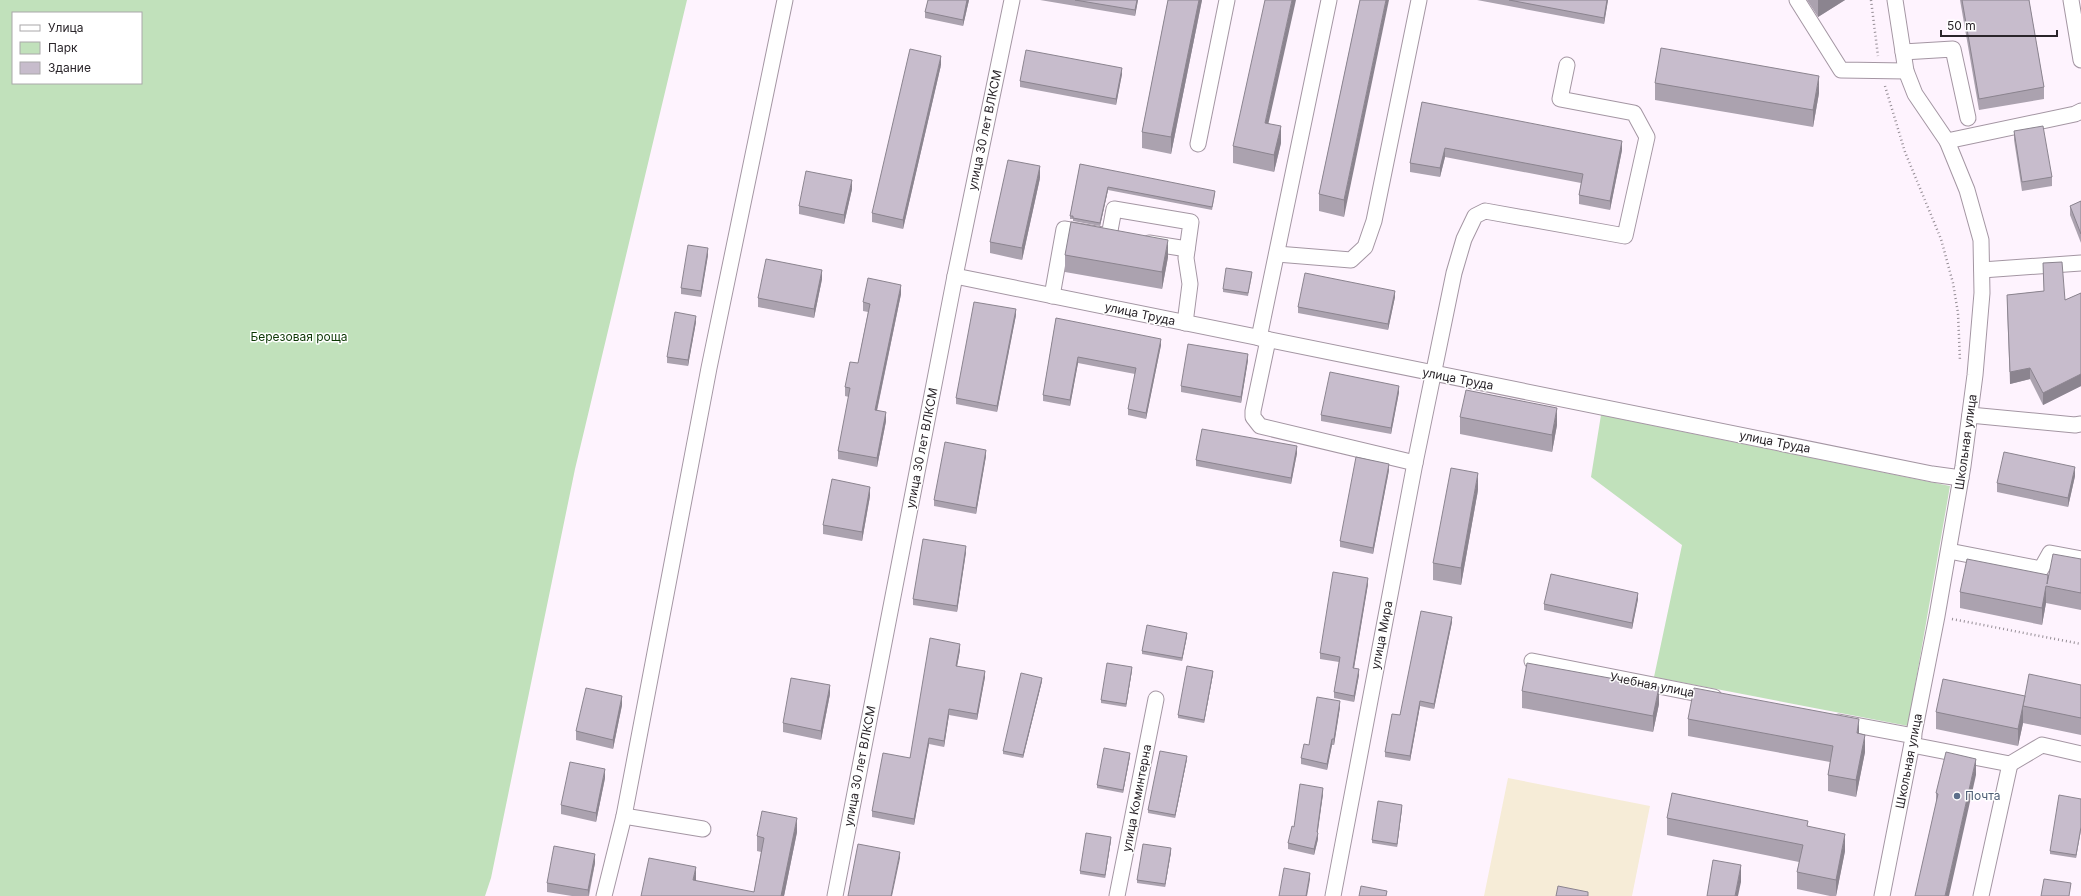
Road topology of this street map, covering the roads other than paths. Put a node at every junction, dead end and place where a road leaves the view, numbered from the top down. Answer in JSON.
{"nodes":[{"id":1,"x":785,"y":0,"type":"edge"},
{"id":2,"x":1012,"y":0,"type":"edge"},
{"id":3,"x":1227,"y":0,"type":"edge"},
{"id":4,"x":1329,"y":0,"type":"edge"},
{"id":5,"x":1419,"y":0,"type":"edge"},
{"id":6,"x":1797,"y":0,"type":"edge"},
{"id":7,"x":1895,"y":0,"type":"edge"},
{"id":8,"x":2071,"y":0,"type":"edge"},
{"id":9,"x":1904,"y":52,"type":"junction"},
{"id":10,"x":2081,"y":60,"type":"edge"},
{"id":11,"x":1567,"y":65,"type":"dead end"},
{"id":12,"x":1906,"y":71,"type":"junction"},
{"id":13,"x":2081,"y":111,"type":"edge"},
{"id":14,"x":1968,"y":118,"type":"dead end"},
{"id":15,"x":1947,"y":141,"type":"junction"},
{"id":16,"x":1198,"y":144,"type":"dead end"},
{"id":17,"x":1109,"y":236,"type":"junction"},
{"id":18,"x":1187,"y":249,"type":"junction"},
{"id":19,"x":1277,"y":254,"type":"junction"},
{"id":20,"x":2081,"y":263,"type":"edge"},
{"id":21,"x":1982,"y":270,"type":"junction"},
{"id":22,"x":955,"y":276,"type":"junction"},
{"id":23,"x":1052,"y":296,"type":"junction"},
{"id":24,"x":1185,"y":323,"type":"junction"},
{"id":25,"x":1264,"y":339,"type":"junction"},
{"id":26,"x":1434,"y":374,"type":"junction"},
{"id":27,"x":1970,"y":415,"type":"junction"},
{"id":28,"x":2081,"y":424,"type":"edge"},
{"id":29,"x":1415,"y":463,"type":"junction"},
{"id":30,"x":1961,"y":478,"type":"junction"},
{"id":31,"x":1949,"y":551,"type":"junction"},
{"id":32,"x":2081,"y":559,"type":"edge"},
{"id":33,"x":1532,"y":661,"type":"dead end"},
{"id":34,"x":1156,"y":699,"type":"dead end"},
{"id":35,"x":1727,"y":700,"type":"edge"},
{"id":36,"x":1828,"y":720,"type":"edge"},
{"id":37,"x":1913,"y":741,"type":"junction"},
{"id":38,"x":2081,"y":754,"type":"edge"},
{"id":39,"x":2010,"y":764,"type":"junction"},
{"id":40,"x":624,"y":816,"type":"junction"},
{"id":41,"x":703,"y":829,"type":"dead end"},
{"id":42,"x":604,"y":896,"type":"edge"},
{"id":43,"x":835,"y":896,"type":"edge"},
{"id":44,"x":1117,"y":896,"type":"edge"},
{"id":45,"x":1333,"y":896,"type":"edge"},
{"id":46,"x":1882,"y":896,"type":"edge"},
{"id":47,"x":1981,"y":896,"type":"edge"}],
"edges":[{"from":1,"to":40,"type":"street"},
{"from":2,"to":22,"type":"street","name":"улица 30 лет ВЛКСМ"},
{"from":3,"to":16,"type":"street"},
{"from":4,"to":19,"type":"street"},
{"from":5,"to":19,"type":"street"},
{"from":6,"to":12,"type":"street"},
{"from":7,"to":9,"type":"street","name":"Школьная улица"},
{"from":8,"to":10,"type":"street"},
{"from":9,"to":12,"type":"street","name":"Школьная улица"},
{"from":9,"to":14,"type":"street"},
{"from":11,"to":26,"type":"street","name":"улица Мира"},
{"from":12,"to":15,"type":"street","name":"Школьная улица"},
{"from":13,"to":15,"type":"street"},
{"from":15,"to":21,"type":"street","name":"Школьная улица"},
{"from":17,"to":18,"type":"street"},
{"from":17,"to":18,"type":"street"},
{"from":17,"to":23,"type":"street"},
{"from":18,"to":24,"type":"street"},
{"from":19,"to":25,"type":"street"},
{"from":20,"to":21,"type":"street"},
{"from":21,"to":27,"type":"street","name":"Школьная улица"},
{"from":22,"to":23,"type":"street","name":"улица Труда"},
{"from":22,"to":43,"type":"street","name":"улица 30 лет ВЛКСМ"},
{"from":23,"to":24,"type":"street","name":"улица Труда"},
{"from":24,"to":25,"type":"street","name":"улица Труда"},
{"from":25,"to":26,"type":"street","name":"улица Труда"},
{"from":25,"to":29,"type":"street"},
{"from":26,"to":29,"type":"street","name":"улица Мира"},
{"from":26,"to":30,"type":"street","name":"улица Труда"},
{"from":27,"to":28,"type":"street"},
{"from":27,"to":30,"type":"street","name":"Школьная улица"},
{"from":29,"to":45,"type":"street","name":"улица Мира"},
{"from":30,"to":31,"type":"street","name":"Школьная улица"},
{"from":31,"to":32,"type":"street"},
{"from":31,"to":37,"type":"street","name":"Школьная улица"},
{"from":33,"to":35,"type":"street","name":"Учебная улица"},
{"from":34,"to":44,"type":"street","name":"улица Коминтерна"},
{"from":36,"to":37,"type":"street"},
{"from":37,"to":39,"type":"street"},
{"from":37,"to":46,"type":"street","name":"Школьная улица"},
{"from":38,"to":39,"type":"street"},
{"from":39,"to":47,"type":"street"},
{"from":40,"to":41,"type":"street"},
{"from":40,"to":42,"type":"street"}]}
